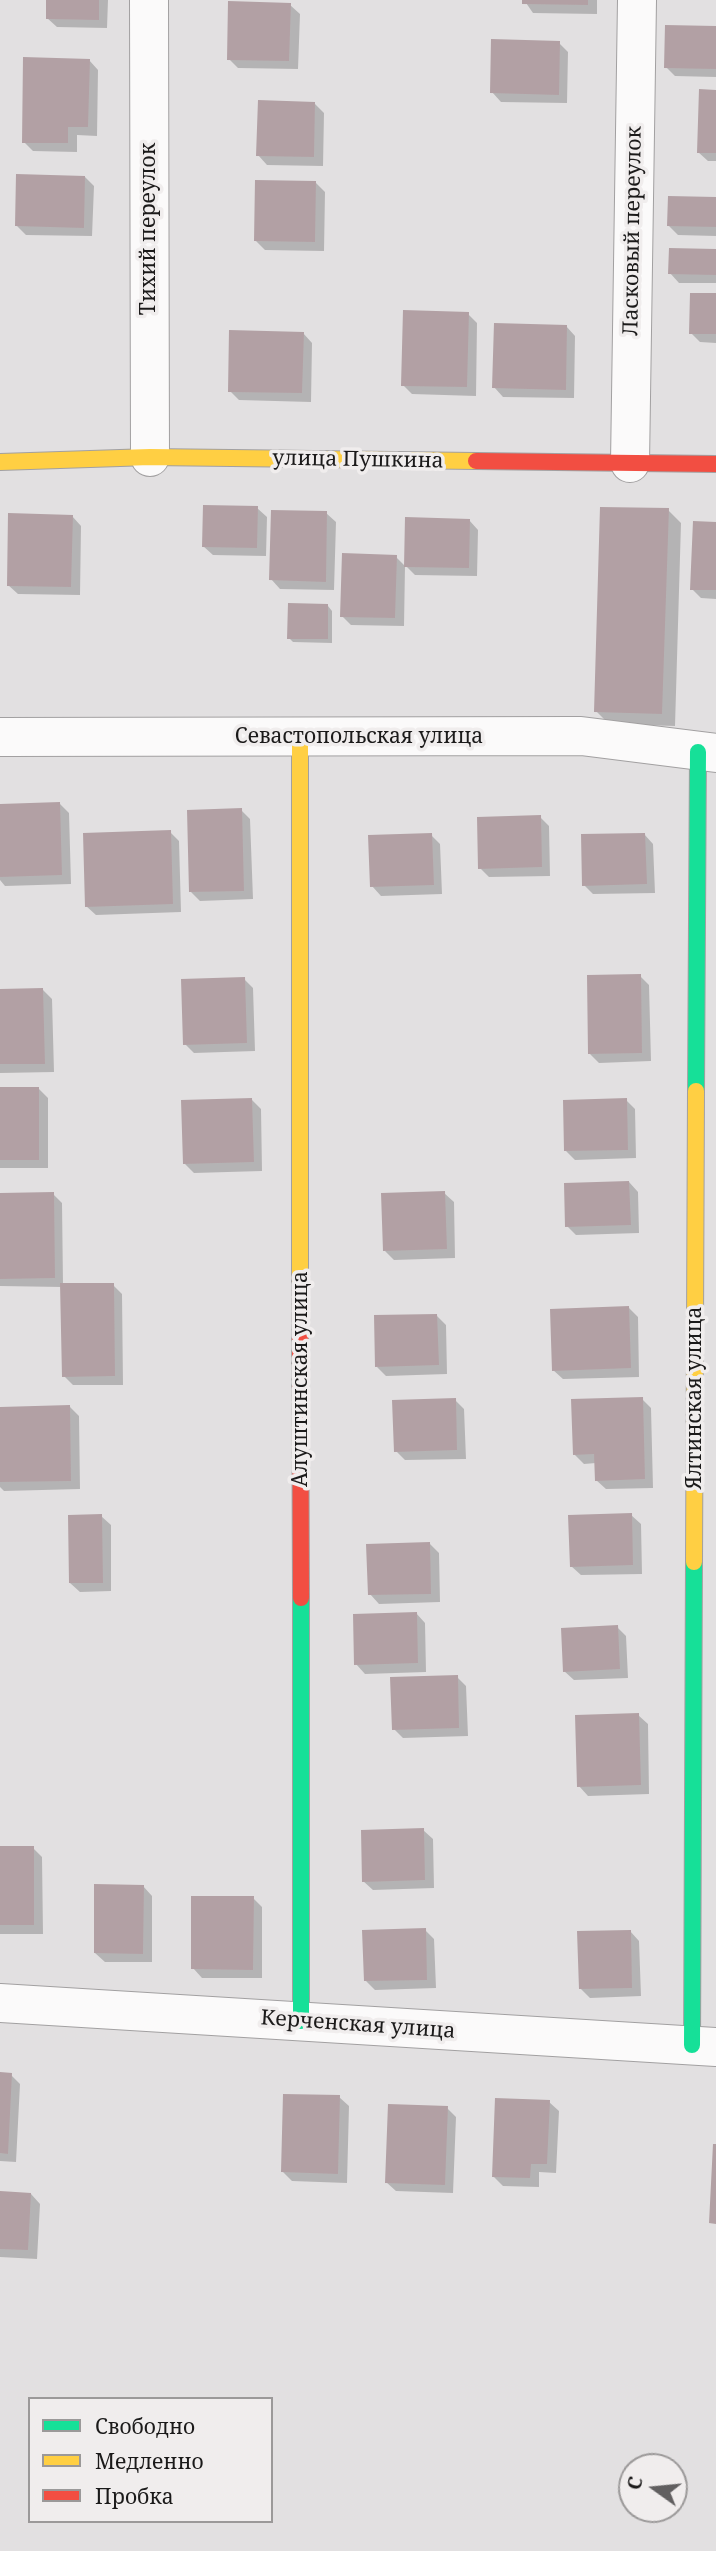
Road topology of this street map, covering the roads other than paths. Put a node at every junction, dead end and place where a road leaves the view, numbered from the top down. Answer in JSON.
{"nodes":[{"id":1,"x":149,"y":0,"type":"edge"},
{"id":2,"x":637,"y":0,"type":"edge"},
{"id":3,"x":150,"y":457,"type":"junction"},
{"id":4,"x":0,"y":462,"type":"edge"},
{"id":5,"x":630,"y":463,"type":"junction"},
{"id":6,"x":716,"y":464,"type":"edge"},
{"id":7,"x":0,"y":737,"type":"edge"},
{"id":8,"x":300,"y":737,"type":"junction"},
{"id":9,"x":707,"y":752,"type":"edge"},
{"id":10,"x":0,"y":2003,"type":"edge"},
{"id":11,"x":301,"y":2021,"type":"junction"},
{"id":12,"x":704,"y":2046,"type":"edge"}],
"edges":[{"from":1,"to":3,"type":"street","name":"Тихий переулок"},
{"from":2,"to":5,"type":"street","name":"Ласковый переулок"},
{"from":3,"to":4,"type":"street","name":"улица Пушкина"},
{"from":3,"to":5,"type":"street","name":"улица Пушкина"},
{"from":5,"to":6,"type":"street","name":"улица Пушкина"},
{"from":7,"to":8,"type":"street","name":"Севастопольская улица"},
{"from":8,"to":9,"type":"street","name":"Севастопольская улица"},
{"from":8,"to":11,"type":"street","name":"Алуштинская улица"},
{"from":9,"to":12,"type":"street","name":"Ялтинская улица"},
{"from":10,"to":11,"type":"street","name":"Керченская улица"},
{"from":11,"to":12,"type":"street","name":"Керченская улица"}]}
